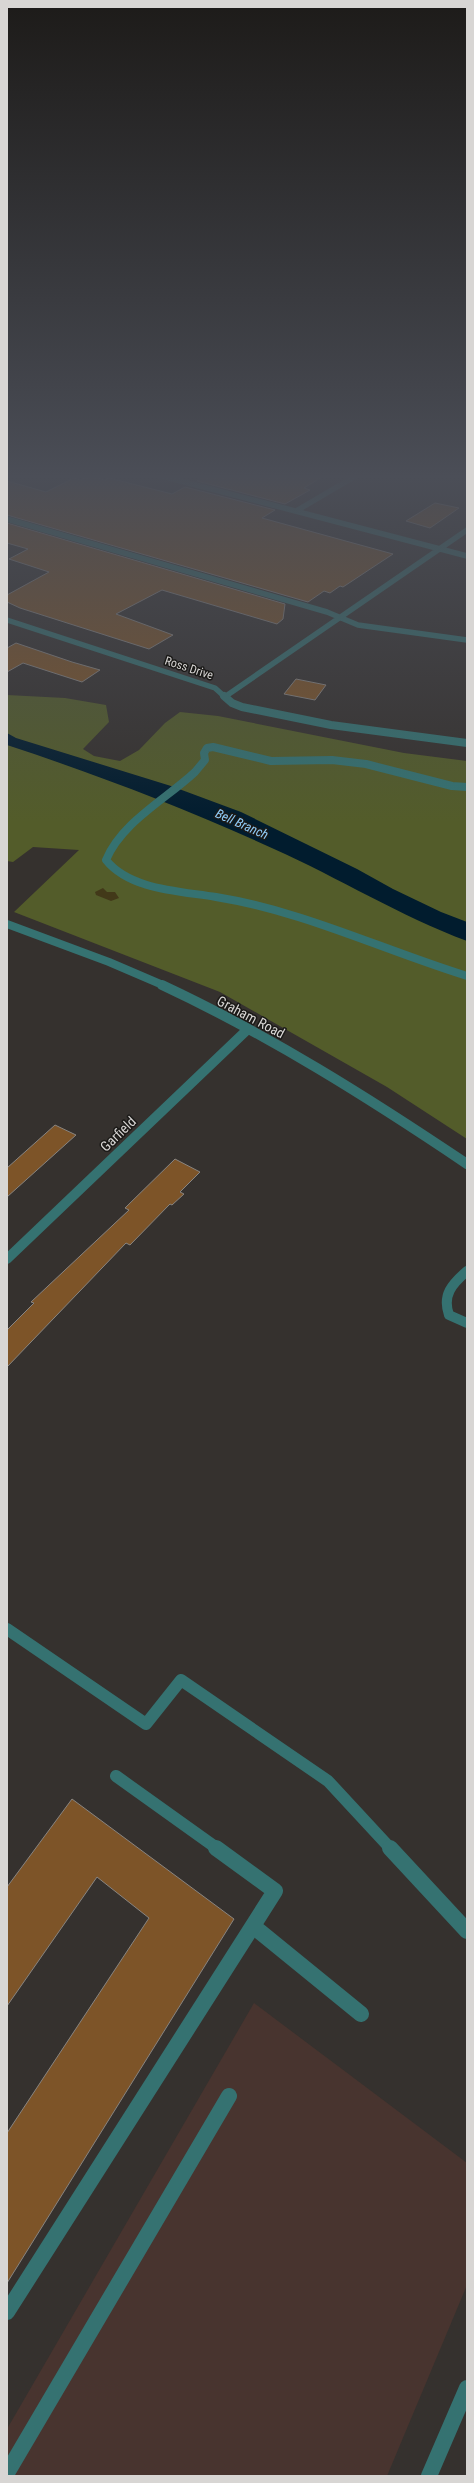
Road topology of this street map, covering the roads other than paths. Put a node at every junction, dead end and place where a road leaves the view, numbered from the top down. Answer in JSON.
{"nodes":[{"id":1,"x":251,"y":590,"type":"edge"},
{"id":2,"x":379,"y":590,"type":"edge"},
{"id":3,"x":339,"y":618,"type":"junction"},
{"id":4,"x":7,"y":620,"type":"edge"},
{"id":5,"x":467,"y":640,"type":"edge"},
{"id":6,"x":226,"y":696,"type":"junction"},
{"id":7,"x":467,"y":743,"type":"edge"},
{"id":8,"x":467,"y":787,"type":"edge"},
{"id":9,"x":7,"y":924,"type":"edge"},
{"id":10,"x":467,"y":976,"type":"edge"},
{"id":11,"x":248,"y":1029,"type":"junction"},
{"id":12,"x":467,"y":1164,"type":"edge"},
{"id":13,"x":7,"y":1259,"type":"edge"},
{"id":14,"x":467,"y":1271,"type":"edge"},
{"id":15,"x":467,"y":1323,"type":"edge"},
{"id":16,"x":7,"y":1629,"type":"edge"},
{"id":17,"x":116,"y":1776,"type":"dead end"},
{"id":18,"x":253,"y":1926,"type":"junction"},
{"id":19,"x":467,"y":1931,"type":"edge"},
{"id":20,"x":361,"y":2014,"type":"dead end"},
{"id":21,"x":229,"y":2096,"type":"dead end"},
{"id":22,"x":7,"y":2312,"type":"edge"},
{"id":23,"x":467,"y":2388,"type":"edge"},
{"id":24,"x":7,"y":2473,"type":"edge"},
{"id":25,"x":429,"y":2476,"type":"edge"}],
"edges":[{"from":1,"to":3,"type":"street"},
{"from":2,"to":3,"type":"street"},
{"from":3,"to":5,"type":"street"},
{"from":3,"to":6,"type":"street"},
{"from":4,"to":6,"type":"street","name":"Ross Drive"},
{"from":6,"to":7,"type":"street","name":"Ross Drive"},
{"from":8,"to":10,"type":"street"},
{"from":9,"to":11,"type":"street","name":"Graham Road"},
{"from":11,"to":12,"type":"street","name":"Graham Road"},
{"from":11,"to":13,"type":"street","name":"Garfield"},
{"from":14,"to":15,"type":"street"},
{"from":16,"to":19,"type":"street"},
{"from":17,"to":18,"type":"street"},
{"from":18,"to":20,"type":"street"},
{"from":18,"to":22,"type":"street"},
{"from":21,"to":24,"type":"street"},
{"from":23,"to":25,"type":"street"}]}
